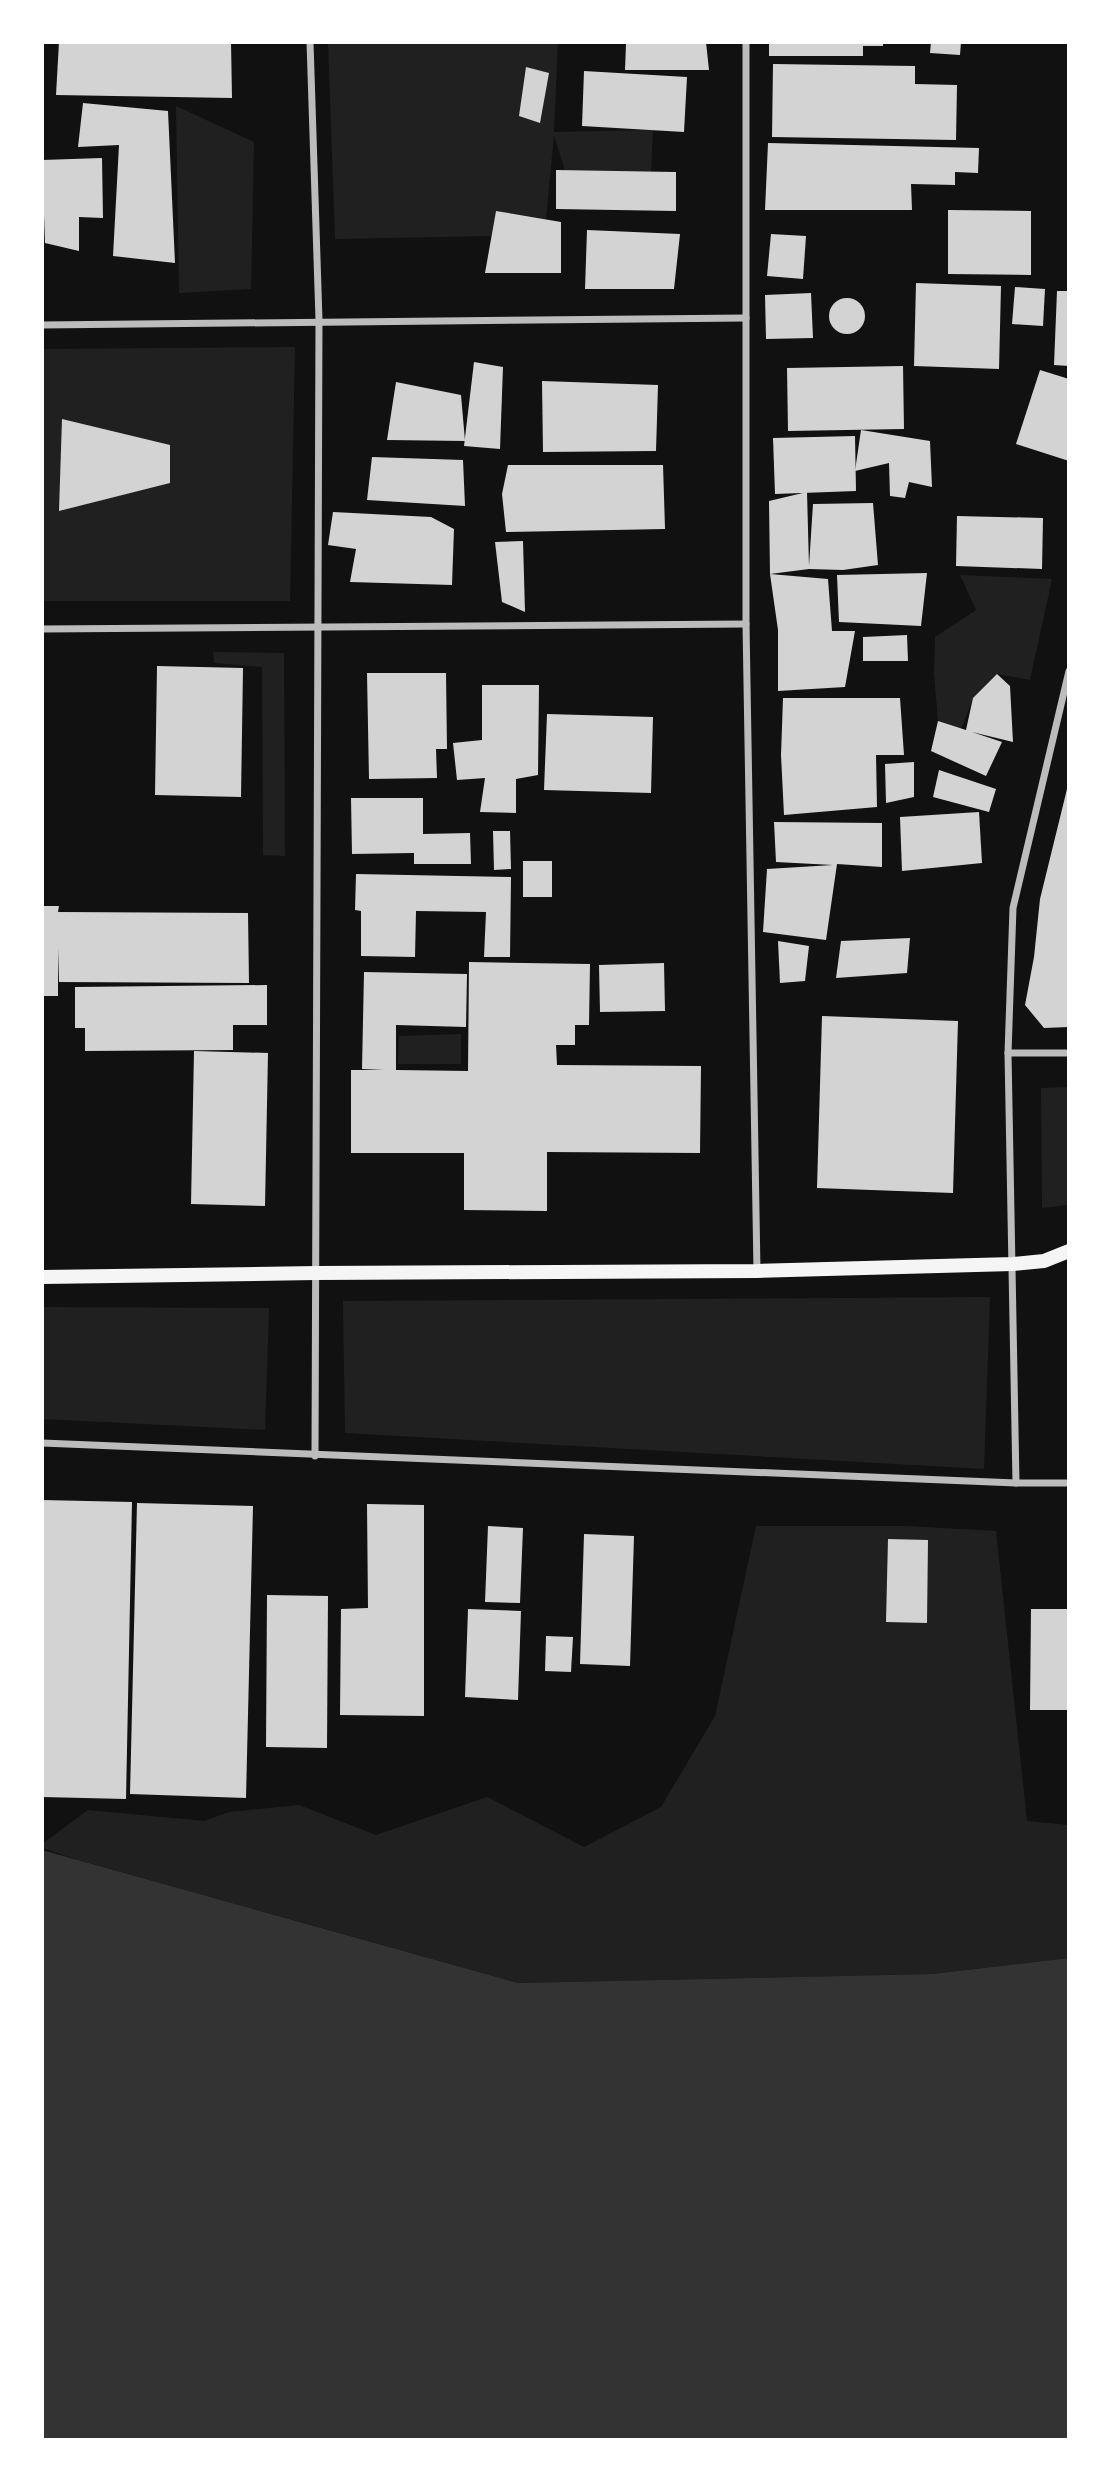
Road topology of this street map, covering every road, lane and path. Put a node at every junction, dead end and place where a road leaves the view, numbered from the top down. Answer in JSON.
{"nodes":[{"id":1,"x":310,"y":42,"type":"edge"},
{"id":2,"x":746,"y":42,"type":"edge"},
{"id":3,"x":746,"y":318,"type":"junction"},
{"id":4,"x":319,"y":320,"type":"junction"},
{"id":5,"x":42,"y":324,"type":"edge"},
{"id":6,"x":746,"y":624,"type":"junction"},
{"id":7,"x":318,"y":628,"type":"junction"},
{"id":8,"x":42,"y":629,"type":"edge"},
{"id":9,"x":1069,"y":671,"type":"edge"},
{"id":10,"x":1008,"y":1053,"type":"junction"},
{"id":11,"x":1069,"y":1053,"type":"edge"},
{"id":12,"x":1069,"y":1251,"type":"edge"},
{"id":13,"x":1013,"y":1264,"type":"junction"},
{"id":14,"x":757,"y":1271,"type":"junction"},
{"id":15,"x":316,"y":1273,"type":"junction"},
{"id":16,"x":42,"y":1277,"type":"edge"},
{"id":17,"x":42,"y":1443,"type":"edge"},
{"id":18,"x":316,"y":1456,"type":"junction"},
{"id":19,"x":1016,"y":1483,"type":"junction"},
{"id":20,"x":1069,"y":1483,"type":"edge"}],
"edges":[{"from":1,"to":4,"type":"street"},
{"from":2,"to":3,"type":"street"},
{"from":3,"to":4,"type":"street"},
{"from":3,"to":6,"type":"street"},
{"from":4,"to":5,"type":"street"},
{"from":4,"to":7,"type":"street"},
{"from":6,"to":7,"type":"street"},
{"from":6,"to":14,"type":"street"},
{"from":7,"to":8,"type":"street"},
{"from":7,"to":15,"type":"street"},
{"from":9,"to":10,"type":"street"},
{"from":10,"to":11,"type":"street"},
{"from":10,"to":13,"type":"street"},
{"from":12,"to":13,"type":"main road"},
{"from":13,"to":14,"type":"main road"},
{"from":13,"to":19,"type":"street"},
{"from":14,"to":15,"type":"main road"},
{"from":15,"to":16,"type":"main road"},
{"from":15,"to":18,"type":"street"},
{"from":17,"to":18,"type":"street"},
{"from":18,"to":19,"type":"street"},
{"from":19,"to":20,"type":"street"}]}
